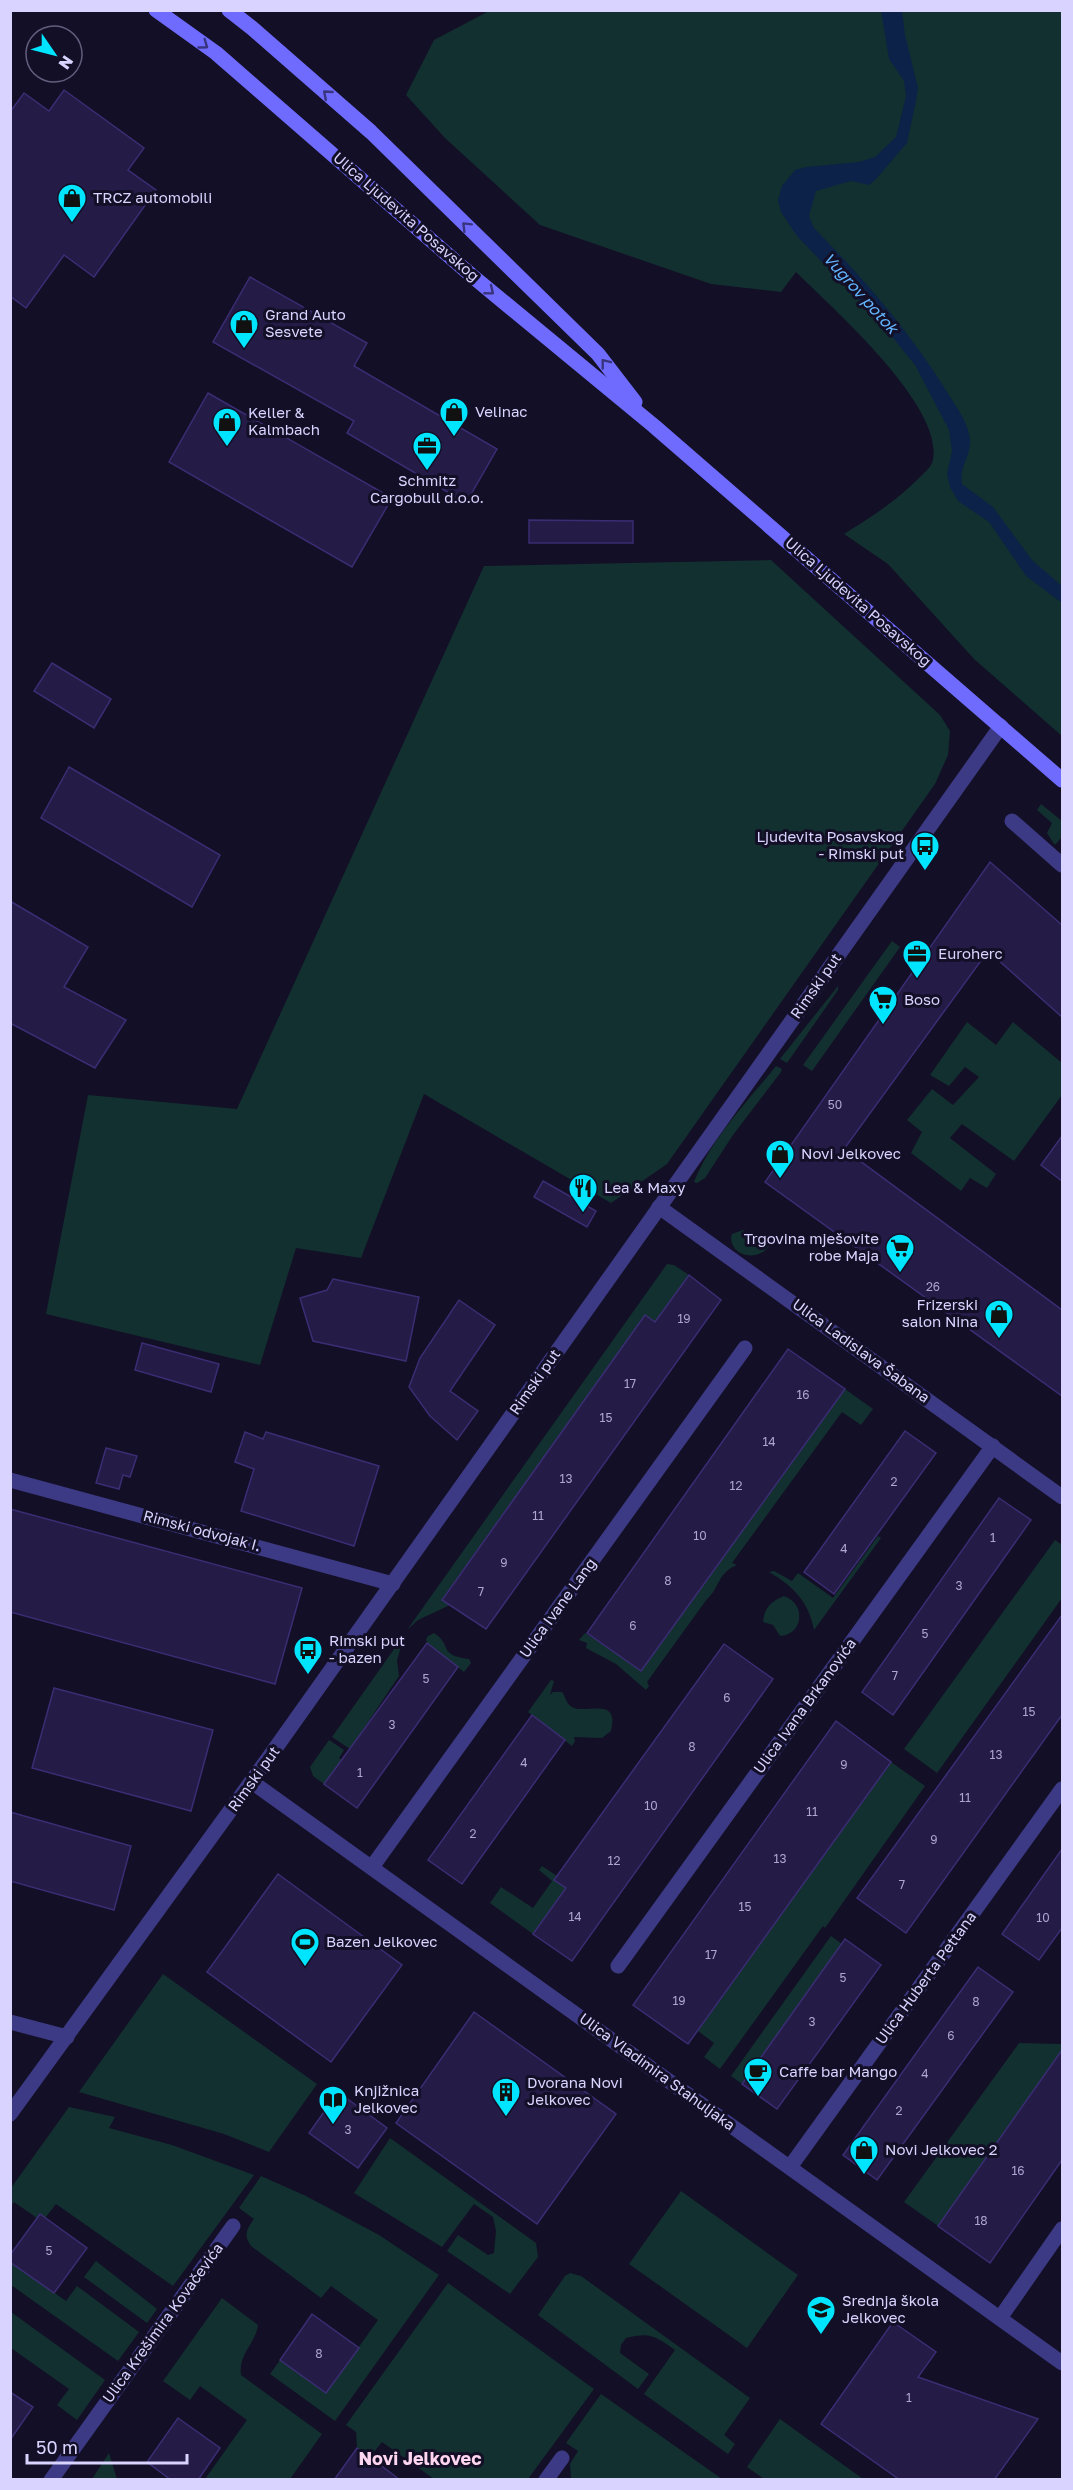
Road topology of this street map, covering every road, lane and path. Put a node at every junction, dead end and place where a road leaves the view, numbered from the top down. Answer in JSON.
{"nodes":[{"id":1,"x":156,"y":10,"type":"edge"},
{"id":2,"x":229,"y":10,"type":"edge"},
{"id":3,"x":654,"y":426,"type":"junction"},
{"id":4,"x":1000,"y":726,"type":"junction"},
{"id":5,"x":1062,"y":780,"type":"edge"},
{"id":6,"x":1012,"y":821,"type":"dead end"},
{"id":7,"x":1062,"y":865,"type":"edge"},
{"id":8,"x":659,"y":1207,"type":"junction"},
{"id":9,"x":745,"y":1348,"type":"dead end"},
{"id":10,"x":993,"y":1446,"type":"junction"},
{"id":11,"x":10,"y":1480,"type":"edge"},
{"id":12,"x":1062,"y":1497,"type":"edge"},
{"id":13,"x":393,"y":1584,"type":"junction"},
{"id":14,"x":252,"y":1782,"type":"junction"},
{"id":15,"x":1062,"y":1789,"type":"edge"},
{"id":16,"x":372,"y":1867,"type":"junction"},
{"id":17,"x":618,"y":1966,"type":"dead end"},
{"id":18,"x":10,"y":2022,"type":"edge"},
{"id":19,"x":67,"y":2037,"type":"junction"},
{"id":20,"x":10,"y":2114,"type":"edge"},
{"id":21,"x":790,"y":2167,"type":"junction"},
{"id":22,"x":233,"y":2226,"type":"dead end"},
{"id":23,"x":1062,"y":2229,"type":"edge"},
{"id":24,"x":1000,"y":2318,"type":"junction"},
{"id":25,"x":1062,"y":2363,"type":"edge"},
{"id":26,"x":562,"y":2458,"type":"dead end"},
{"id":27,"x":51,"y":2480,"type":"edge"},
{"id":28,"x":546,"y":2480,"type":"edge"}],
"edges":[{"from":1,"to":3,"type":"main road","name":"Ulica Ljudevita Posavskog","one_way":true},
{"from":3,"to":2,"type":"main road","name":"Ulica Ljudevita Posavskog","one_way":true},
{"from":3,"to":4,"type":"main road","name":"Ulica Ljudevita Posavskog"},
{"from":4,"to":5,"type":"main road","name":"Ulica Ljudevita Posavskog"},
{"from":4,"to":8,"type":"street","name":"Rimski put"},
{"from":6,"to":7,"type":"street"},
{"from":8,"to":10,"type":"street","name":"Ulica Ladislava Šabana"},
{"from":8,"to":13,"type":"street","name":"Rimski put"},
{"from":9,"to":16,"type":"street","name":"Ulica Ivane Lang"},
{"from":10,"to":12,"type":"street","name":"Ulica Ladislava Šabana"},
{"from":10,"to":17,"type":"street","name":"Ulica Ivana Brkanovića"},
{"from":11,"to":13,"type":"street","name":"Rimski odvojak I."},
{"from":13,"to":14,"type":"street","name":"Rimski put"},
{"from":14,"to":16,"type":"street","name":"Ulica Vladimira Stahuljaka"},
{"from":14,"to":19,"type":"street","name":"Rimski put"},
{"from":15,"to":21,"type":"street","name":"Ulica Huberta Pettana"},
{"from":16,"to":21,"type":"street","name":"Ulica Vladimira Stahuljaka"},
{"from":18,"to":19,"type":"street"},
{"from":19,"to":20,"type":"street","name":"Rimski put"},
{"from":21,"to":24,"type":"street","name":"Ulica Vladimira Stahuljaka"},
{"from":22,"to":27,"type":"street","name":"Ulica Krešimira Kovačevića"},
{"from":23,"to":24,"type":"street"},
{"from":24,"to":25,"type":"street","name":"Ulica Vladimira Stahuljaka"},
{"from":26,"to":28,"type":"street"}]}
